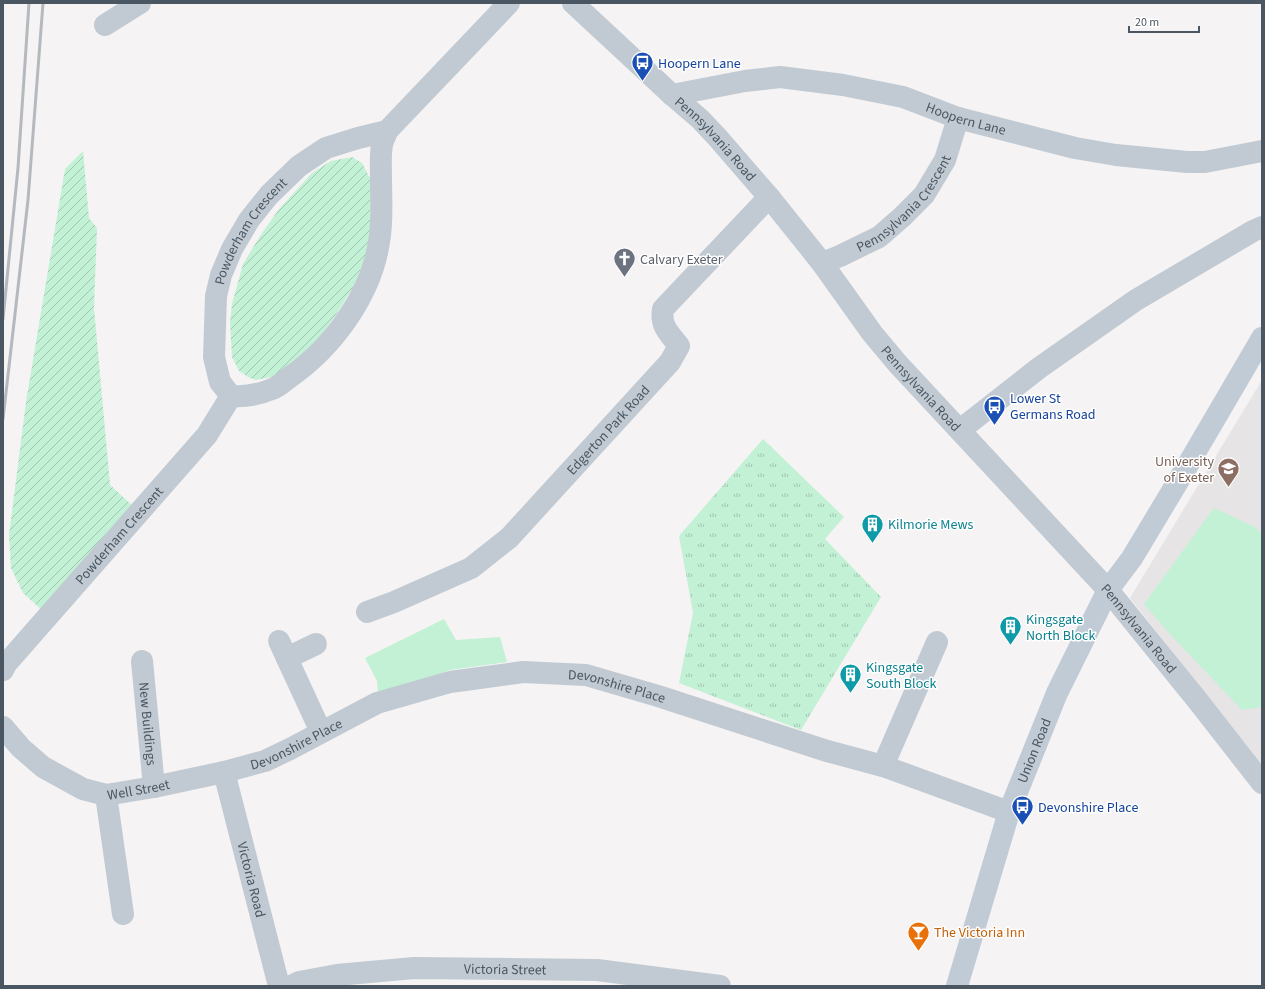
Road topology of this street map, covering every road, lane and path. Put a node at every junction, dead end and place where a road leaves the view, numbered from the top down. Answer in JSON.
{"nodes":[{"id":1,"x":140,"y":3,"type":"edge"},
{"id":2,"x":509,"y":3,"type":"edge"},
{"id":3,"x":573,"y":3,"type":"edge"},
{"id":4,"x":105,"y":25,"type":"dead end"},
{"id":5,"x":672,"y":95,"type":"junction"},
{"id":6,"x":958,"y":118,"type":"junction"},
{"id":7,"x":387,"y":131,"type":"junction"},
{"id":8,"x":1262,"y":151,"type":"edge"},
{"id":9,"x":769,"y":197,"type":"junction"},
{"id":10,"x":1262,"y":227,"type":"edge"},
{"id":11,"x":822,"y":263,"type":"junction"},
{"id":12,"x":1262,"y":338,"type":"edge"},
{"id":13,"x":230,"y":396,"type":"junction"},
{"id":14,"x":960,"y":430,"type":"junction"},
{"id":15,"x":1108,"y":590,"type":"junction"},
{"id":16,"x":367,"y":612,"type":"dead end"},
{"id":17,"x":937,"y":642,"type":"dead end"},
{"id":18,"x":316,"y":644,"type":"dead end"},
{"id":19,"x":142,"y":661,"type":"dead end"},
{"id":20,"x":3,"y":670,"type":"edge"},
{"id":21,"x":3,"y":727,"type":"edge"},
{"id":22,"x":321,"y":732,"type":"junction"},
{"id":23,"x":883,"y":766,"type":"junction"},
{"id":24,"x":224,"y":772,"type":"junction"},
{"id":25,"x":1262,"y":783,"type":"edge"},
{"id":26,"x":154,"y":787,"type":"junction"},
{"id":27,"x":106,"y":795,"type":"junction"},
{"id":28,"x":1010,"y":812,"type":"junction"},
{"id":29,"x":123,"y":914,"type":"dead end"},
{"id":30,"x":279,"y":986,"type":"edge"},
{"id":31,"x":291,"y":986,"type":"edge"},
{"id":32,"x":720,"y":986,"type":"edge"},
{"id":33,"x":957,"y":986,"type":"edge"}],
"edges":[{"from":1,"to":4,"type":"street"},
{"from":2,"to":7,"type":"street"},
{"from":3,"to":5,"type":"street","name":"Pennsylvania Road"},
{"from":5,"to":6,"type":"street","name":"Hoopern Lane"},
{"from":5,"to":9,"type":"street","name":"Pennsylvania Road"},
{"from":6,"to":8,"type":"street","name":"Hoopern Lane"},
{"from":6,"to":11,"type":"street","name":"Pennsylvania Crescent"},
{"from":7,"to":13,"type":"street"},
{"from":7,"to":13,"type":"street","name":"Powderham Crescent"},
{"from":9,"to":11,"type":"street","name":"Pennsylvania Road"},
{"from":9,"to":16,"type":"street","name":"Edgerton Park Road"},
{"from":10,"to":14,"type":"street"},
{"from":11,"to":14,"type":"street","name":"Pennsylvania Road"},
{"from":12,"to":15,"type":"street","name":"Union Road"},
{"from":13,"to":20,"type":"street","name":"Powderham Crescent"},
{"from":14,"to":15,"type":"street","name":"Pennsylvania Road"},
{"from":15,"to":25,"type":"street","name":"Pennsylvania Road"},
{"from":15,"to":28,"type":"street","name":"Union Road"},
{"from":17,"to":23,"type":"street"},
{"from":18,"to":22,"type":"street"},
{"from":19,"to":26,"type":"street","name":"New Buildings"},
{"from":21,"to":27,"type":"street","name":"Well Street"},
{"from":22,"to":23,"type":"street","name":"Devonshire Place"},
{"from":22,"to":24,"type":"street","name":"Devonshire Place"},
{"from":23,"to":28,"type":"street","name":"Devonshire Place"},
{"from":24,"to":26,"type":"street","name":"Well Street"},
{"from":24,"to":30,"type":"street","name":"Victoria Road"},
{"from":26,"to":27,"type":"street","name":"Well Street"},
{"from":27,"to":29,"type":"street"},
{"from":28,"to":33,"type":"street","name":"Union Road"},
{"from":31,"to":32,"type":"street","name":"Victoria Street"}]}
